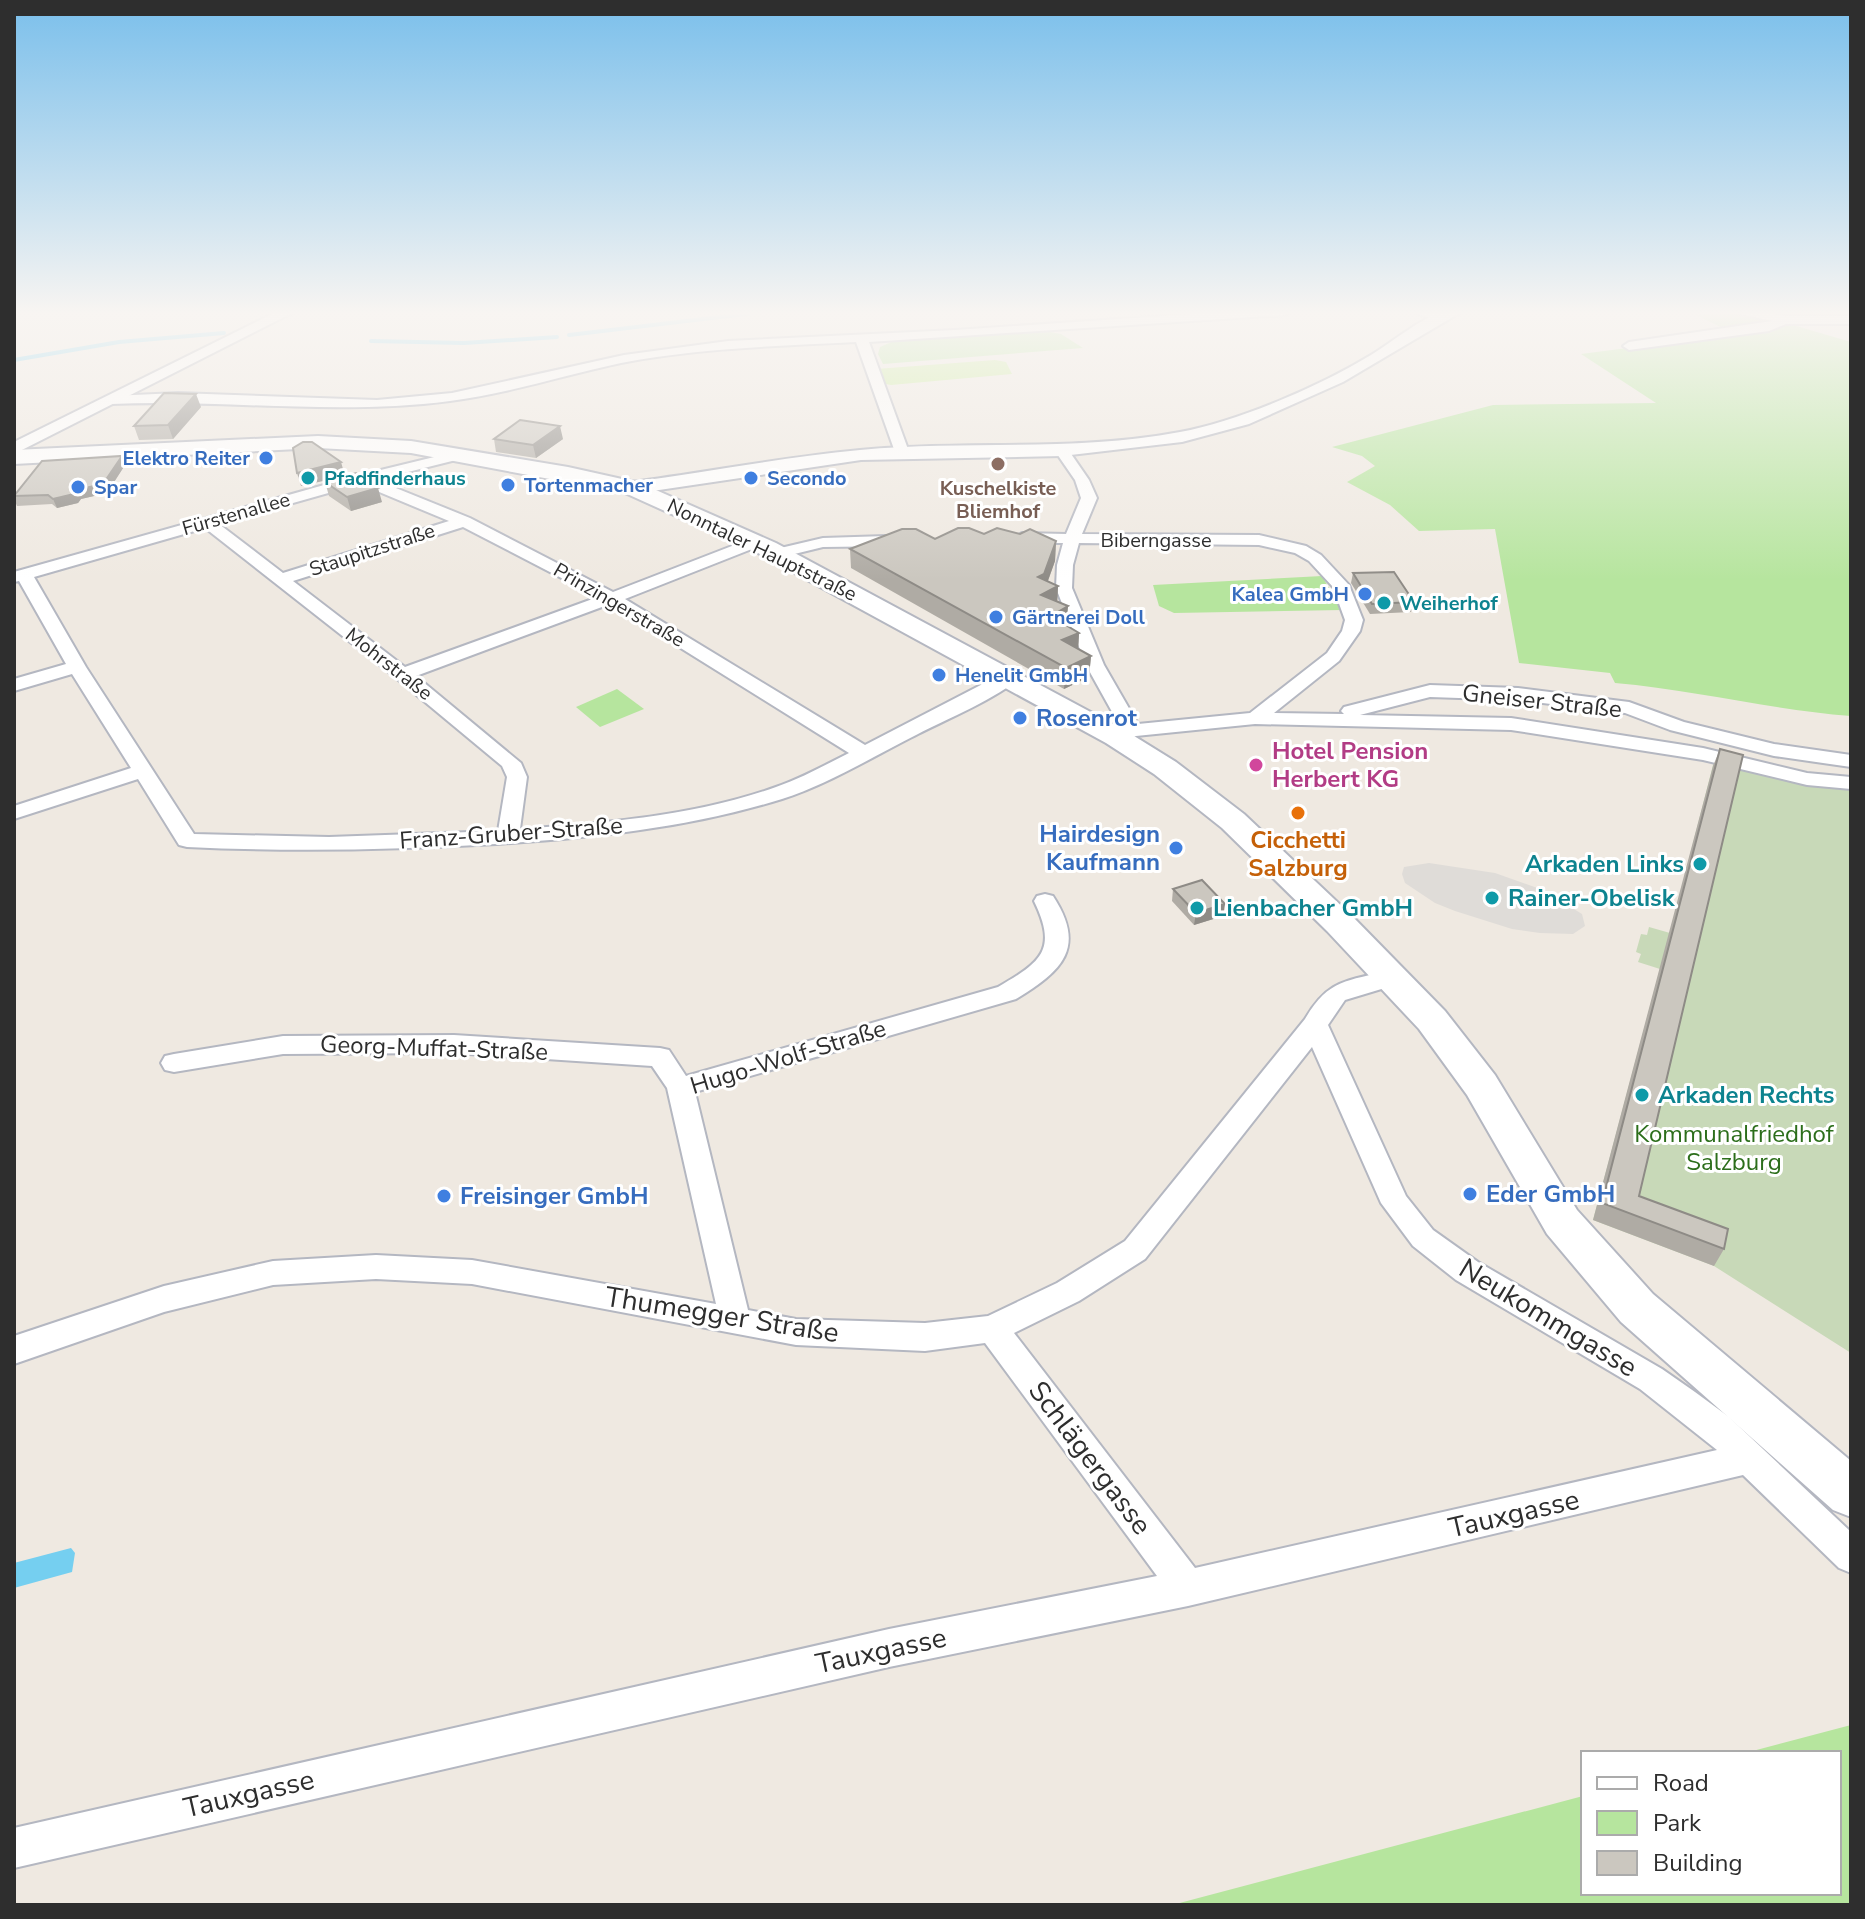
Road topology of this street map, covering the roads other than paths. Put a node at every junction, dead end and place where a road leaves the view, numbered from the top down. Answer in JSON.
{"nodes":[{"id":1,"x":110,"y":401,"type":"edge"},
{"id":2,"x":254,"y":401,"type":"edge"},
{"id":3,"x":421,"y":401,"type":"edge"},
{"id":4,"x":883,"y":401,"type":"edge"},
{"id":5,"x":1284,"y":401,"type":"edge"},
{"id":6,"x":14,"y":449,"type":"edge"},
{"id":7,"x":1062,"y":451,"type":"junction"},
{"id":8,"x":902,"y":452,"type":"junction"},
{"id":9,"x":459,"y":455,"type":"junction"},
{"id":10,"x":14,"y":457,"type":"edge"},
{"id":11,"x":361,"y":479,"type":"junction"},
{"id":12,"x":632,"y":488,"type":"junction"},
{"id":13,"x":464,"y":521,"type":"junction"},
{"id":14,"x":207,"y":522,"type":"junction"},
{"id":15,"x":1002,"y":539,"type":"edge"},
{"id":16,"x":921,"y":540,"type":"edge"},
{"id":17,"x":1072,"y":540,"type":"junction"},
{"id":18,"x":767,"y":548,"type":"junction"},
{"id":19,"x":19,"y":576,"type":"edge"},
{"id":20,"x":281,"y":579,"type":"junction"},
{"id":21,"x":612,"y":598,"type":"junction"},
{"id":22,"x":77,"y":667,"type":"junction"},
{"id":23,"x":403,"y":674,"type":"junction"},
{"id":24,"x":1009,"y":678,"type":"junction"},
{"id":25,"x":14,"y":685,"type":"edge"},
{"id":26,"x":1255,"y":718,"type":"junction"},
{"id":27,"x":1325,"y":718,"type":"junction"},
{"id":28,"x":1124,"y":734,"type":"junction"},
{"id":29,"x":864,"y":753,"type":"junction"},
{"id":30,"x":1851,"y":761,"type":"edge"},
{"id":31,"x":141,"y":771,"type":"junction"},
{"id":32,"x":1851,"y":783,"type":"edge"},
{"id":33,"x":14,"y":813,"type":"edge"},
{"id":34,"x":508,"y":836,"type":"junction"},
{"id":35,"x":1045,"y":901,"type":"dead end"},
{"id":36,"x":1389,"y":978,"type":"junction"},
{"id":37,"x":1315,"y":1025,"type":"junction"},
{"id":38,"x":174,"y":1063,"type":"dead end"},
{"id":39,"x":680,"y":1087,"type":"junction"},
{"id":40,"x":735,"y":1320,"type":"junction"},
{"id":41,"x":992,"y":1329,"type":"junction"},
{"id":42,"x":14,"y":1350,"type":"edge"},
{"id":43,"x":1748,"y":1458,"type":"junction"},
{"id":44,"x":1851,"y":1493,"type":"edge"},
{"id":45,"x":1851,"y":1556,"type":"edge"},
{"id":46,"x":1188,"y":1588,"type":"junction"},
{"id":47,"x":14,"y":1848,"type":"edge"}],
"edges":[{"from":1,"to":6,"type":"street"},
{"from":2,"to":3,"type":"street"},
{"from":4,"to":8,"type":"street"},
{"from":5,"to":7,"type":"street"},
{"from":7,"to":8,"type":"street"},
{"from":7,"to":17,"type":"street"},
{"from":8,"to":12,"type":"street"},
{"from":9,"to":10,"type":"main road","name":"Nonntaler Hauptstraße"},
{"from":9,"to":11,"type":"street","name":"Fürstenallee"},
{"from":9,"to":12,"type":"main road","name":"Nonntaler Hauptstraße"},
{"from":11,"to":13,"type":"street","name":"Prinzingerstraße"},
{"from":11,"to":14,"type":"street","name":"Fürstenallee"},
{"from":12,"to":18,"type":"main road","name":"Nonntaler Hauptstraße"},
{"from":13,"to":20,"type":"street","name":"Staupitzstraße"},
{"from":13,"to":21,"type":"street","name":"Prinzingerstraße"},
{"from":14,"to":19,"type":"street","name":"Fürstenallee"},
{"from":14,"to":20,"type":"street","name":"Mohrstraße"},
{"from":15,"to":17,"type":"street","name":"Biberngasse"},
{"from":16,"to":18,"type":"street"},
{"from":17,"to":26,"type":"street","name":"Biberngasse"},
{"from":17,"to":28,"type":"street"},
{"from":18,"to":21,"type":"street"},
{"from":18,"to":24,"type":"main road","name":"Nonntaler Hauptstraße"},
{"from":19,"to":22,"type":"street","name":"Franz-Gruber-Straße"},
{"from":20,"to":23,"type":"street","name":"Mohrstraße"},
{"from":21,"to":23,"type":"street"},
{"from":21,"to":29,"type":"street","name":"Prinzingerstraße"},
{"from":22,"to":25,"type":"street"},
{"from":22,"to":31,"type":"street","name":"Franz-Gruber-Straße"},
{"from":23,"to":34,"type":"street","name":"Mohrstraße"},
{"from":24,"to":28,"type":"main road","name":"Nonntaler Hauptstraße"},
{"from":24,"to":29,"type":"street","name":"Franz-Gruber-Straße"},
{"from":26,"to":27,"type":"street","name":"Gneiser Straße"},
{"from":26,"to":28,"type":"street","name":"Gneiser Straße"},
{"from":27,"to":30,"type":"street","name":"Gneiser Straße"},
{"from":27,"to":32,"type":"street","name":"Gneiser Straße"},
{"from":28,"to":36,"type":"main road","name":"Nonntaler Hauptstraße"},
{"from":29,"to":34,"type":"street","name":"Franz-Gruber-Straße"},
{"from":31,"to":33,"type":"street"},
{"from":31,"to":34,"type":"street","name":"Franz-Gruber-Straße"},
{"from":35,"to":39,"type":"street","name":"Hugo-Wolf-Straße"},
{"from":36,"to":37,"type":"street","name":"Thumegger Straße"},
{"from":36,"to":44,"type":"main road","name":"Nonntaler Hauptstraße"},
{"from":37,"to":41,"type":"street","name":"Thumegger Straße"},
{"from":37,"to":43,"type":"street","name":"Neukommgasse"},
{"from":38,"to":39,"type":"street","name":"Georg-Muffat-Straße"},
{"from":39,"to":40,"type":"street","name":"Hugo-Wolf-Straße"},
{"from":40,"to":41,"type":"street","name":"Thumegger Straße"},
{"from":40,"to":42,"type":"street","name":"Thumegger Straße"},
{"from":41,"to":46,"type":"street","name":"Schlägergasse"},
{"from":43,"to":45,"type":"street","name":"Neukommgasse"},
{"from":43,"to":46,"type":"street","name":"Tauxgasse"},
{"from":46,"to":47,"type":"street","name":"Tauxgasse"}]}
